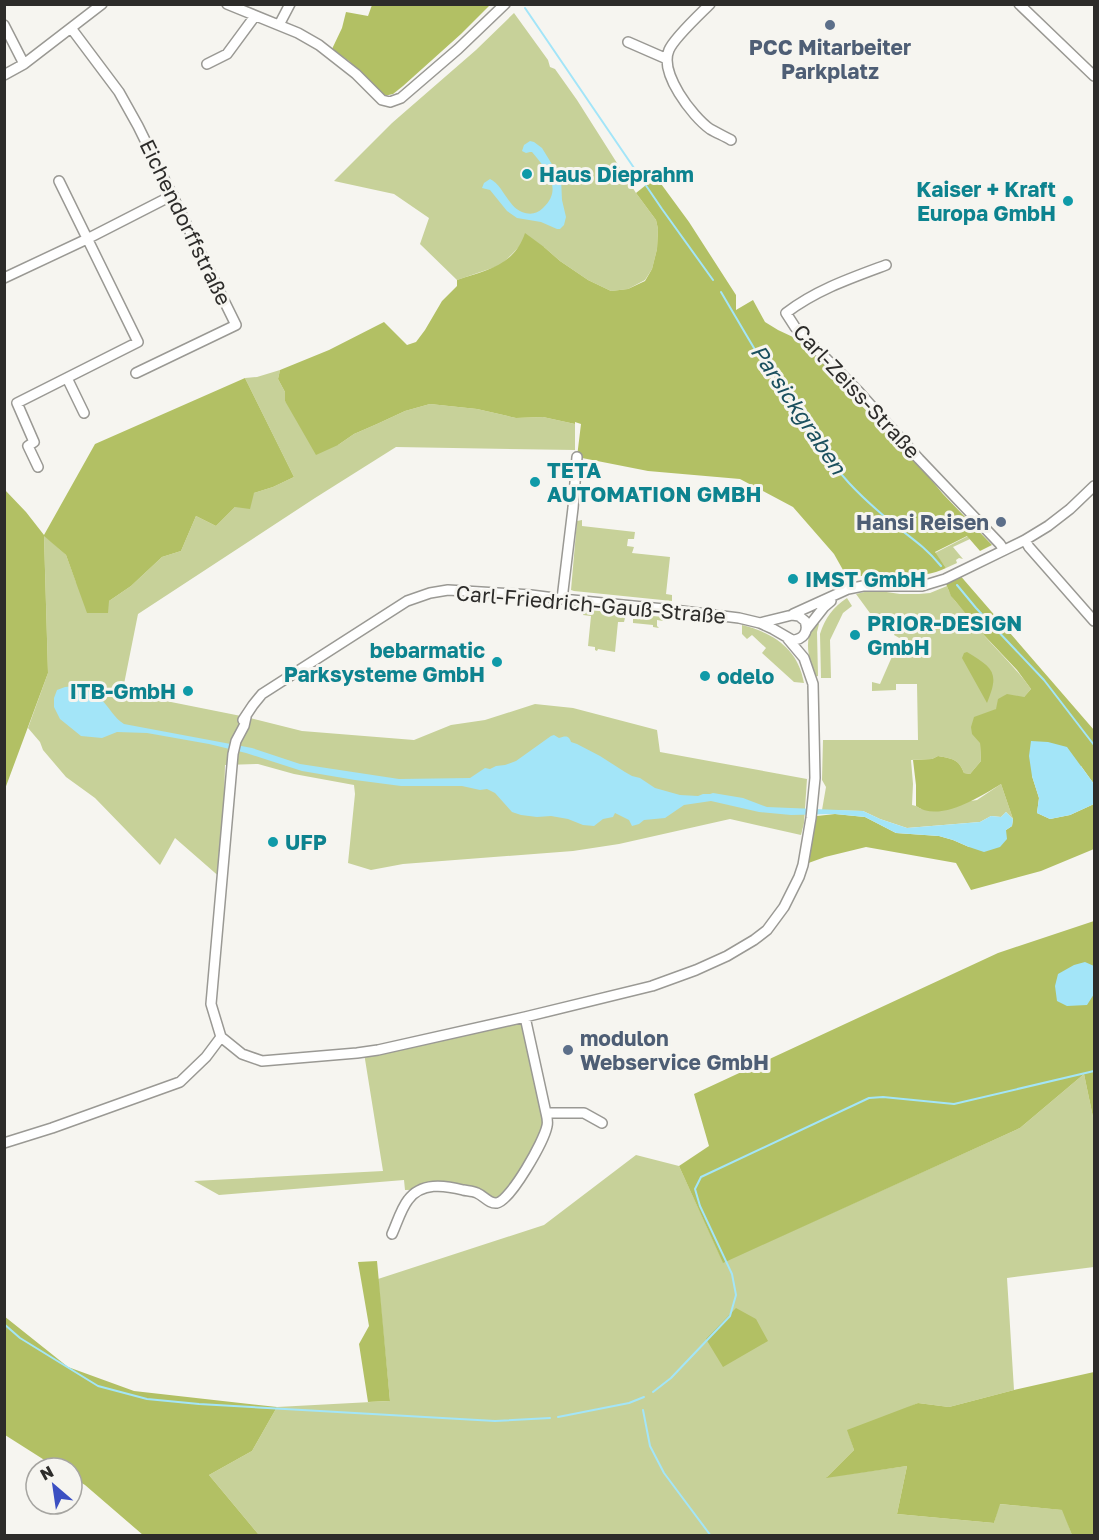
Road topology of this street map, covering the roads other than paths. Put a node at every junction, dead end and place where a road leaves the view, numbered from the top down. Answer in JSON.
{"nodes":[{"id":1,"x":102,"y":4,"type":"edge"},
{"id":2,"x":227,"y":4,"type":"edge"},
{"id":3,"x":290,"y":4,"type":"edge"},
{"id":4,"x":505,"y":4,"type":"edge"},
{"id":5,"x":710,"y":4,"type":"edge"},
{"id":6,"x":1018,"y":4,"type":"edge"},
{"id":7,"x":255,"y":16,"type":"junction"},
{"id":8,"x":4,"y":25,"type":"edge"},
{"id":9,"x":279,"y":25,"type":"junction"},
{"id":10,"x":71,"y":28,"type":"junction"},
{"id":11,"x":628,"y":42,"type":"dead end"},
{"id":12,"x":667,"y":58,"type":"junction"},
{"id":13,"x":24,"y":63,"type":"junction"},
{"id":14,"x":207,"y":64,"type":"dead end"},
{"id":15,"x":4,"y":75,"type":"edge"},
{"id":16,"x":1095,"y":76,"type":"edge"},
{"id":17,"x":731,"y":140,"type":"dead end"},
{"id":18,"x":59,"y":181,"type":"dead end"},
{"id":19,"x":173,"y":195,"type":"junction"},
{"id":20,"x":87,"y":239,"type":"junction"},
{"id":21,"x":886,"y":265,"type":"dead end"},
{"id":22,"x":4,"y":278,"type":"edge"},
{"id":23,"x":136,"y":373,"type":"dead end"},
{"id":24,"x":67,"y":378,"type":"junction"},
{"id":25,"x":84,"y":413,"type":"dead end"},
{"id":26,"x":577,"y":457,"type":"dead end"},
{"id":27,"x":38,"y":467,"type":"dead end"},
{"id":28,"x":1095,"y":486,"type":"edge"},
{"id":29,"x":1025,"y":540,"type":"junction"},
{"id":30,"x":1004,"y":550,"type":"junction"},
{"id":31,"x":843,"y":592,"type":"junction"},
{"id":32,"x":562,"y":599,"type":"junction"},
{"id":33,"x":790,"y":616,"type":"junction"},
{"id":34,"x":1095,"y":621,"type":"edge"},
{"id":35,"x":760,"y":623,"type":"junction"},
{"id":36,"x":806,"y":631,"type":"junction"},
{"id":37,"x":785,"y":637,"type":"junction"},
{"id":38,"x":804,"y":658,"type":"junction"},
{"id":39,"x":525,"y":1017,"type":"junction"},
{"id":40,"x":221,"y":1037,"type":"junction"},
{"id":41,"x":546,"y":1113,"type":"junction"},
{"id":42,"x":602,"y":1123,"type":"dead end"},
{"id":43,"x":4,"y":1143,"type":"edge"},
{"id":44,"x":392,"y":1234,"type":"dead end"}],
"edges":[{"from":1,"to":10,"type":"street"},
{"from":2,"to":7,"type":"street"},
{"from":3,"to":9,"type":"street"},
{"from":4,"to":9,"type":"street"},
{"from":5,"to":12,"type":"street"},
{"from":6,"to":16,"type":"street"},
{"from":7,"to":9,"type":"street"},
{"from":7,"to":14,"type":"street"},
{"from":8,"to":13,"type":"street"},
{"from":10,"to":13,"type":"street"},
{"from":10,"to":19,"type":"street","name":"Eichendorffstraße"},
{"from":11,"to":12,"type":"street"},
{"from":12,"to":17,"type":"street"},
{"from":13,"to":15,"type":"street"},
{"from":18,"to":20,"type":"street"},
{"from":19,"to":20,"type":"street"},
{"from":19,"to":23,"type":"street","name":"Eichendorffstraße"},
{"from":20,"to":22,"type":"street"},
{"from":20,"to":24,"type":"street"},
{"from":21,"to":30,"type":"street","name":"Carl-Zeiss-Straße"},
{"from":24,"to":25,"type":"street"},
{"from":24,"to":27,"type":"street"},
{"from":26,"to":32,"type":"street"},
{"from":28,"to":29,"type":"street","name":"Carl-Friedrich-Gauß-Straße"},
{"from":29,"to":30,"type":"street","name":"Carl-Friedrich-Gauß-Straße"},
{"from":29,"to":34,"type":"street"},
{"from":30,"to":31,"type":"street","name":"Carl-Friedrich-Gauß-Straße"},
{"from":31,"to":33,"type":"street","name":"Carl-Friedrich-Gauß-Straße"},
{"from":31,"to":36,"type":"street","name":"Carl-Friedrich-Gauß-Straße"},
{"from":32,"to":35,"type":"street","name":"Carl-Friedrich-Gauß-Straße"},
{"from":32,"to":40,"type":"street","name":"Carl-Friedrich-Gauß-Straße"},
{"from":33,"to":35,"type":"street","name":"Carl-Friedrich-Gauß-Straße"},
{"from":33,"to":36,"type":"street"},
{"from":33,"to":37,"type":"street"},
{"from":35,"to":37,"type":"street","name":"Carl-Friedrich-Gauß-Straße"},
{"from":36,"to":37,"type":"street"},
{"from":36,"to":38,"type":"street","name":"Carl-Friedrich-Gauß-Straße"},
{"from":37,"to":38,"type":"street","name":"Carl-Friedrich-Gauß-Straße"},
{"from":38,"to":39,"type":"street","name":"Carl-Friedrich-Gauß-Straße"},
{"from":39,"to":40,"type":"street","name":"Carl-Friedrich-Gauß-Straße"},
{"from":39,"to":41,"type":"street"},
{"from":40,"to":43,"type":"street"},
{"from":41,"to":42,"type":"street"},
{"from":41,"to":44,"type":"street"}]}
